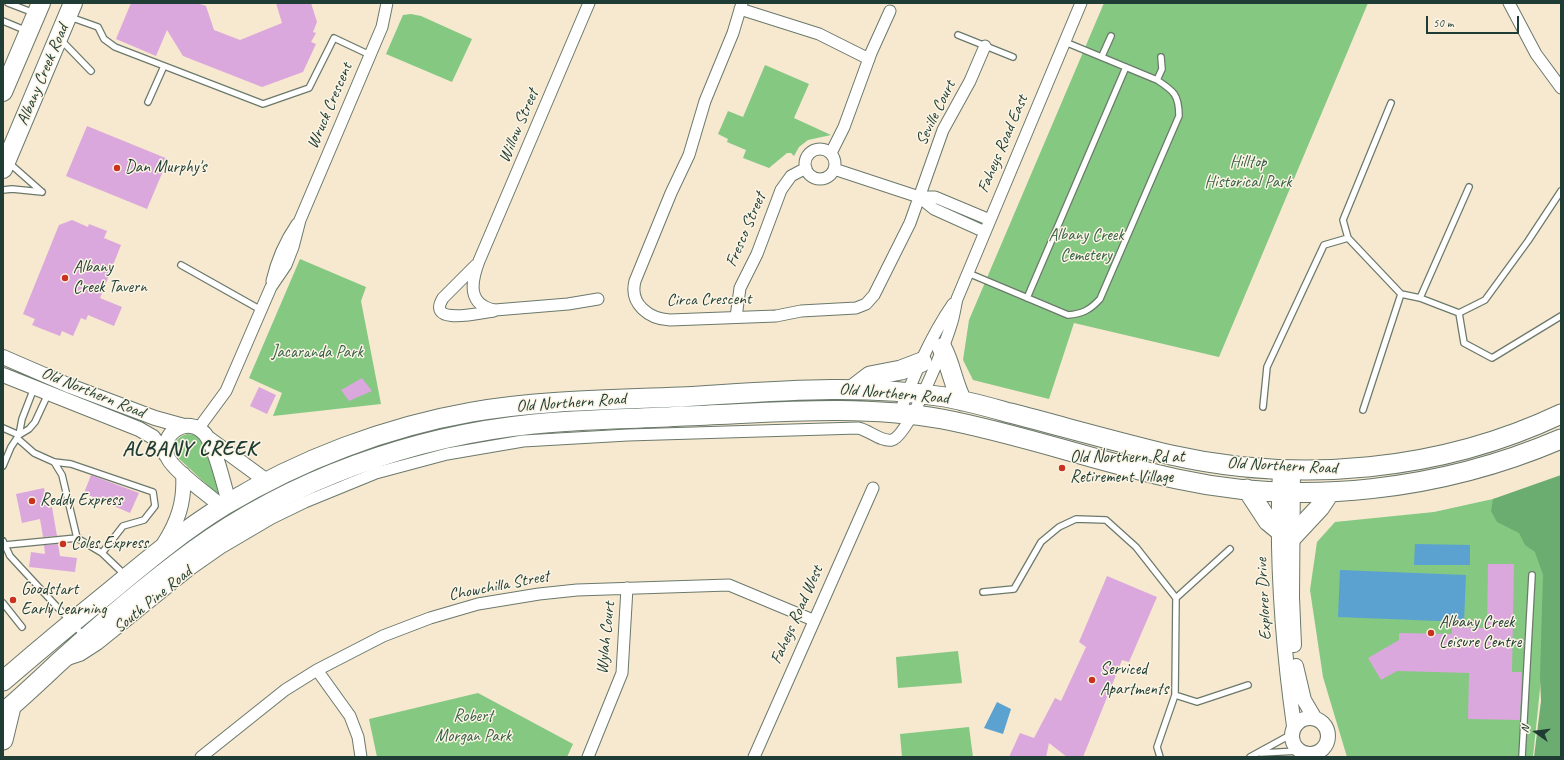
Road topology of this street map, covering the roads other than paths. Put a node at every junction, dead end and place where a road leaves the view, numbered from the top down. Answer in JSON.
{"nodes":[{"id":1,"x":8,"y":3,"type":"edge"},
{"id":2,"x":387,"y":3,"type":"edge"},
{"id":3,"x":589,"y":3,"type":"edge"},
{"id":4,"x":1081,"y":3,"type":"edge"},
{"id":5,"x":1509,"y":3,"type":"edge"},
{"id":6,"x":741,"y":6,"type":"edge"},
{"id":7,"x":39,"y":9,"type":"edge"},
{"id":8,"x":71,"y":10,"type":"edge"},
{"id":9,"x":890,"y":11,"type":"dead end"},
{"id":10,"x":3,"y":21,"type":"edge"},
{"id":11,"x":29,"y":32,"type":"junction"},
{"id":12,"x":958,"y":35,"type":"dead end"},
{"id":13,"x":1111,"y":36,"type":"dead end"},
{"id":14,"x":58,"y":38,"type":"junction"},
{"id":15,"x":1065,"y":42,"type":"junction"},
{"id":16,"x":985,"y":46,"type":"junction"},
{"id":17,"x":370,"y":55,"type":"junction"},
{"id":18,"x":1102,"y":56,"type":"junction"},
{"id":19,"x":1013,"y":57,"type":"dead end"},
{"id":20,"x":1161,"y":57,"type":"dead end"},
{"id":21,"x":869,"y":59,"type":"junction"},
{"id":22,"x":164,"y":66,"type":"junction"},
{"id":23,"x":1126,"y":67,"type":"junction"},
{"id":24,"x":91,"y":71,"type":"dead end"},
{"id":25,"x":1157,"y":80,"type":"junction"},
{"id":26,"x":1561,"y":88,"type":"edge"},
{"id":27,"x":3,"y":92,"type":"edge"},
{"id":28,"x":148,"y":102,"type":"dead end"},
{"id":29,"x":1391,"y":103,"type":"dead end"},
{"id":30,"x":830,"y":152,"type":"junction"},
{"id":31,"x":5,"y":165,"type":"edge"},
{"id":32,"x":806,"y":168,"type":"junction"},
{"id":33,"x":834,"y":169,"type":"junction"},
{"id":34,"x":1469,"y":187,"type":"dead end"},
{"id":35,"x":3,"y":190,"type":"edge"},
{"id":36,"x":1561,"y":191,"type":"edge"},
{"id":37,"x":919,"y":197,"type":"junction"},
{"id":38,"x":990,"y":220,"type":"junction"},
{"id":39,"x":985,"y":232,"type":"junction"},
{"id":40,"x":1348,"y":238,"type":"junction"},
{"id":41,"x":480,"y":261,"type":"junction"},
{"id":42,"x":181,"y":265,"type":"dead end"},
{"id":43,"x":968,"y":273,"type":"junction"},
{"id":44,"x":1401,"y":294,"type":"junction"},
{"id":45,"x":957,"y":298,"type":"junction"},
{"id":46,"x":1027,"y":298,"type":"junction"},
{"id":47,"x":1420,"y":298,"type":"junction"},
{"id":48,"x":598,"y":299,"type":"dead end"},
{"id":49,"x":261,"y":310,"type":"junction"},
{"id":50,"x":497,"y":310,"type":"junction"},
{"id":51,"x":1459,"y":313,"type":"junction"},
{"id":52,"x":1561,"y":316,"type":"edge"},
{"id":53,"x":736,"y":317,"type":"junction"},
{"id":54,"x":942,"y":348,"type":"junction"},
{"id":55,"x":3,"y":357,"type":"edge"},
{"id":56,"x":922,"y":362,"type":"junction"},
{"id":57,"x":3,"y":375,"type":"edge"},
{"id":58,"x":47,"y":376,"type":"junction"},
{"id":59,"x":34,"y":388,"type":"junction"},
{"id":60,"x":853,"y":389,"type":"junction"},
{"id":61,"x":48,"y":393,"type":"junction"},
{"id":62,"x":915,"y":394,"type":"junction"},
{"id":63,"x":962,"y":401,"type":"junction"},
{"id":64,"x":1263,"y":407,"type":"dead end"},
{"id":65,"x":1362,"y":410,"type":"dead end"},
{"id":66,"x":906,"y":414,"type":"junction"},
{"id":67,"x":1561,"y":414,"type":"edge"},
{"id":68,"x":3,"y":428,"type":"edge"},
{"id":69,"x":197,"y":431,"type":"junction"},
{"id":70,"x":18,"y":437,"type":"junction"},
{"id":71,"x":1561,"y":439,"type":"edge"},
{"id":72,"x":168,"y":459,"type":"junction"},
{"id":73,"x":54,"y":462,"type":"junction"},
{"id":74,"x":3,"y":466,"type":"edge"},
{"id":75,"x":1286,"y":470,"type":"junction"},
{"id":76,"x":183,"y":474,"type":"junction"},
{"id":77,"x":268,"y":482,"type":"junction"},
{"id":78,"x":873,"y":488,"type":"dead end"},
{"id":79,"x":1247,"y":489,"type":"junction"},
{"id":80,"x":1285,"y":491,"type":"junction"},
{"id":81,"x":1330,"y":492,"type":"junction"},
{"id":82,"x":226,"y":505,"type":"junction"},
{"id":83,"x":243,"y":527,"type":"junction"},
{"id":84,"x":1285,"y":533,"type":"junction"},
{"id":85,"x":77,"y":538,"type":"junction"},
{"id":86,"x":4,"y":543,"type":"edge"},
{"id":87,"x":1230,"y":549,"type":"dead end"},
{"id":88,"x":159,"y":551,"type":"junction"},
{"id":89,"x":102,"y":553,"type":"junction"},
{"id":90,"x":1532,"y":575,"type":"dead end"},
{"id":91,"x":127,"y":578,"type":"junction"},
{"id":92,"x":627,"y":588,"type":"junction"},
{"id":93,"x":983,"y":592,"type":"dead end"},
{"id":94,"x":1176,"y":598,"type":"junction"},
{"id":95,"x":3,"y":603,"type":"edge"},
{"id":96,"x":813,"y":620,"type":"junction"},
{"id":97,"x":72,"y":623,"type":"junction"},
{"id":98,"x":22,"y":627,"type":"dead end"},
{"id":99,"x":86,"y":638,"type":"junction"},
{"id":100,"x":57,"y":664,"type":"junction"},
{"id":101,"x":317,"y":670,"type":"junction"},
{"id":102,"x":3,"y":680,"type":"edge"},
{"id":103,"x":1248,"y":685,"type":"dead end"},
{"id":104,"x":1175,"y":694,"type":"junction"},
{"id":105,"x":7,"y":710,"type":"edge"},
{"id":106,"x":1314,"y":717,"type":"junction"},
{"id":107,"x":1293,"y":730,"type":"junction"},
{"id":108,"x":3,"y":740,"type":"edge"},
{"id":109,"x":1258,"y":753,"type":"junction"},
{"id":110,"x":1325,"y":753,"type":"edge"},
{"id":111,"x":1306,"y":754,"type":"edge"},
{"id":112,"x":201,"y":757,"type":"edge"},
{"id":113,"x":361,"y":757,"type":"edge"},
{"id":114,"x":588,"y":757,"type":"edge"},
{"id":115,"x":754,"y":757,"type":"edge"},
{"id":116,"x":1160,"y":757,"type":"edge"},
{"id":117,"x":1250,"y":757,"type":"edge"},
{"id":118,"x":1522,"y":757,"type":"edge"}],
"edges":[{"from":1,"to":7,"type":"lane"},
{"from":2,"to":17,"type":"street","name":"Wruck Crescent"},
{"from":3,"to":41,"type":"street","name":"Willow Street"},
{"from":4,"to":15,"type":"street","name":"Faheys Road East"},
{"from":5,"to":26,"type":"street"},
{"from":6,"to":21,"type":"street"},
{"from":6,"to":53,"type":"street","name":"Circa Crescent"},
{"from":7,"to":11,"type":"main road","name":"Albany Creek Road"},
{"from":8,"to":14,"type":"main road","name":"Albany Creek Road"},
{"from":8,"to":22,"type":"lane"},
{"from":9,"to":21,"type":"street"},
{"from":10,"to":11,"type":"lane"},
{"from":11,"to":27,"type":"main road","name":"Albany Creek Road"},
{"from":12,"to":16,"type":"lane"},
{"from":13,"to":18,"type":"lane"},
{"from":14,"to":24,"type":"lane"},
{"from":14,"to":31,"type":"main road","name":"Albany Creek Road"},
{"from":15,"to":18,"type":"lane"},
{"from":15,"to":38,"type":"street","name":"Faheys Road East"},
{"from":16,"to":19,"type":"lane"},
{"from":16,"to":37,"type":"street","name":"Seville Court"},
{"from":17,"to":22,"type":"lane"},
{"from":17,"to":49,"type":"street","name":"Wruck Crescent"},
{"from":18,"to":23,"type":"lane"},
{"from":20,"to":25,"type":"lane"},
{"from":21,"to":30,"type":"street"},
{"from":22,"to":28,"type":"lane"},
{"from":23,"to":25,"type":"lane"},
{"from":23,"to":46,"type":"lane"},
{"from":25,"to":46,"type":"lane"},
{"from":29,"to":40,"type":"lane"},
{"from":30,"to":32,"type":"street"},
{"from":30,"to":33,"type":"street"},
{"from":31,"to":35,"type":"lane"},
{"from":32,"to":33,"type":"street"},
{"from":32,"to":53,"type":"street","name":"Fresco Street"},
{"from":33,"to":37,"type":"street"},
{"from":34,"to":47,"type":"lane"},
{"from":36,"to":51,"type":"lane"},
{"from":37,"to":38,"type":"street"},
{"from":37,"to":39,"type":"street"},
{"from":37,"to":53,"type":"street","name":"Circa Crescent"},
{"from":38,"to":39,"type":"street","name":"Faheys Road East"},
{"from":39,"to":43,"type":"street","name":"Faheys Road East"},
{"from":40,"to":44,"type":"lane"},
{"from":40,"to":64,"type":"lane"},
{"from":41,"to":50,"type":"street","name":"Willow Street"},
{"from":41,"to":50,"type":"street","name":"Willow Street"},
{"from":42,"to":49,"type":"lane"},
{"from":43,"to":45,"type":"street","name":"Faheys Road East"},
{"from":43,"to":46,"type":"lane"},
{"from":44,"to":47,"type":"lane"},
{"from":44,"to":65,"type":"lane"},
{"from":45,"to":54,"type":"street","name":"Faheys Road East"},
{"from":45,"to":56,"type":"street","name":"Faheys Road East"},
{"from":47,"to":51,"type":"lane"},
{"from":48,"to":50,"type":"street","name":"Willow Street"},
{"from":49,"to":69,"type":"street","name":"Wruck Crescent"},
{"from":51,"to":52,"type":"lane"},
{"from":54,"to":62,"type":"street","name":"Faheys Road East"},
{"from":54,"to":63,"type":"highway"},
{"from":55,"to":58,"type":"street","name":"Old Northern Road"},
{"from":56,"to":60,"type":"highway"},
{"from":56,"to":62,"type":"street","name":"Faheys Road East"},
{"from":57,"to":59,"type":"street","name":"Old Northern Road"},
{"from":58,"to":59,"type":"street"},
{"from":58,"to":61,"type":"street"},
{"from":58,"to":69,"type":"street","name":"Old Northern Road"},
{"from":59,"to":61,"type":"street","name":"Old Northern Road"},
{"from":59,"to":70,"type":"lane"},
{"from":60,"to":62,"type":"highway","name":"Old Northern Road"},
{"from":60,"to":77,"type":"highway","name":"Old Northern Road"},
{"from":61,"to":70,"type":"lane"},
{"from":61,"to":72,"type":"street","name":"Old Northern Road"},
{"from":62,"to":63,"type":"highway","name":"Old Northern Road"},
{"from":62,"to":66,"type":"street","name":"Faheys Road East"},
{"from":63,"to":75,"type":"highway","name":"Old Northern Road"},
{"from":66,"to":79,"type":"highway","name":"Old Northern Road"},
{"from":66,"to":83,"type":"highway","name":"Old Northern Road"},
{"from":66,"to":83,"type":"street","name":"Old Northern Road"},
{"from":67,"to":75,"type":"highway","name":"Old Northern Road"},
{"from":68,"to":70,"type":"lane"},
{"from":69,"to":72,"type":"street"},
{"from":69,"to":77,"type":"street"},
{"from":69,"to":82,"type":"street"},
{"from":70,"to":73,"type":"lane"},
{"from":70,"to":74,"type":"lane"},
{"from":71,"to":81,"type":"highway","name":"Old Northern Road"},
{"from":72,"to":76,"type":"street","name":"Old Northern Road"},
{"from":73,"to":85,"type":"lane"},
{"from":73,"to":89,"type":"lane"},
{"from":75,"to":80,"type":"street","name":"Explorer Drive"},
{"from":76,"to":82,"type":"street","name":"Old Northern Road"},
{"from":76,"to":88,"type":"street"},
{"from":77,"to":82,"type":"highway","name":"Old Northern Road"},
{"from":78,"to":96,"type":"street","name":"Faheys Road West"},
{"from":79,"to":80,"type":"highway","name":"Old Northern Road"},
{"from":79,"to":84,"type":"highway"},
{"from":80,"to":81,"type":"highway","name":"Old Northern Road"},
{"from":80,"to":84,"type":"street","name":"Explorer Drive"},
{"from":81,"to":84,"type":"highway"},
{"from":82,"to":83,"type":"highway"},
{"from":82,"to":88,"type":"highway","name":"South Pine Road"},
{"from":83,"to":99,"type":"highway","name":"South Pine Road"},
{"from":83,"to":100,"type":"street","name":"South Pine Road"},
{"from":84,"to":106,"type":"street","name":"Explorer Drive"},
{"from":84,"to":107,"type":"street","name":"Explorer Drive"},
{"from":85,"to":86,"type":"lane"},
{"from":85,"to":89,"type":"lane"},
{"from":86,"to":97,"type":"lane"},
{"from":87,"to":94,"type":"lane"},
{"from":88,"to":91,"type":"highway","name":"South Pine Road"},
{"from":89,"to":91,"type":"lane"},
{"from":90,"to":118,"type":"lane"},
{"from":91,"to":97,"type":"highway","name":"South Pine Road"},
{"from":92,"to":96,"type":"street","name":"Chowchilla Street"},
{"from":92,"to":101,"type":"street","name":"Chowchilla Street"},
{"from":92,"to":114,"type":"street","name":"Wylah Court"},
{"from":93,"to":94,"type":"lane"},
{"from":94,"to":104,"type":"lane"},
{"from":95,"to":98,"type":"lane"},
{"from":96,"to":115,"type":"street","name":"Faheys Road West"},
{"from":97,"to":99,"type":"lane"},
{"from":97,"to":102,"type":"highway","name":"South Pine Road"},
{"from":99,"to":100,"type":"highway","name":"South Pine Road"},
{"from":100,"to":105,"type":"highway","name":"South Pine Road"},
{"from":101,"to":112,"type":"street","name":"Chowchilla Street"},
{"from":101,"to":113,"type":"street"},
{"from":103,"to":104,"type":"lane"},
{"from":104,"to":116,"type":"lane"},
{"from":105,"to":108,"type":"highway"},
{"from":106,"to":107,"type":"street"},
{"from":106,"to":110,"type":"street"},
{"from":107,"to":109,"type":"lane"},
{"from":107,"to":111,"type":"street"},
{"from":109,"to":111,"type":"lane"},
{"from":109,"to":117,"type":"lane"},
{"from":110,"to":111,"type":"street"}]}
